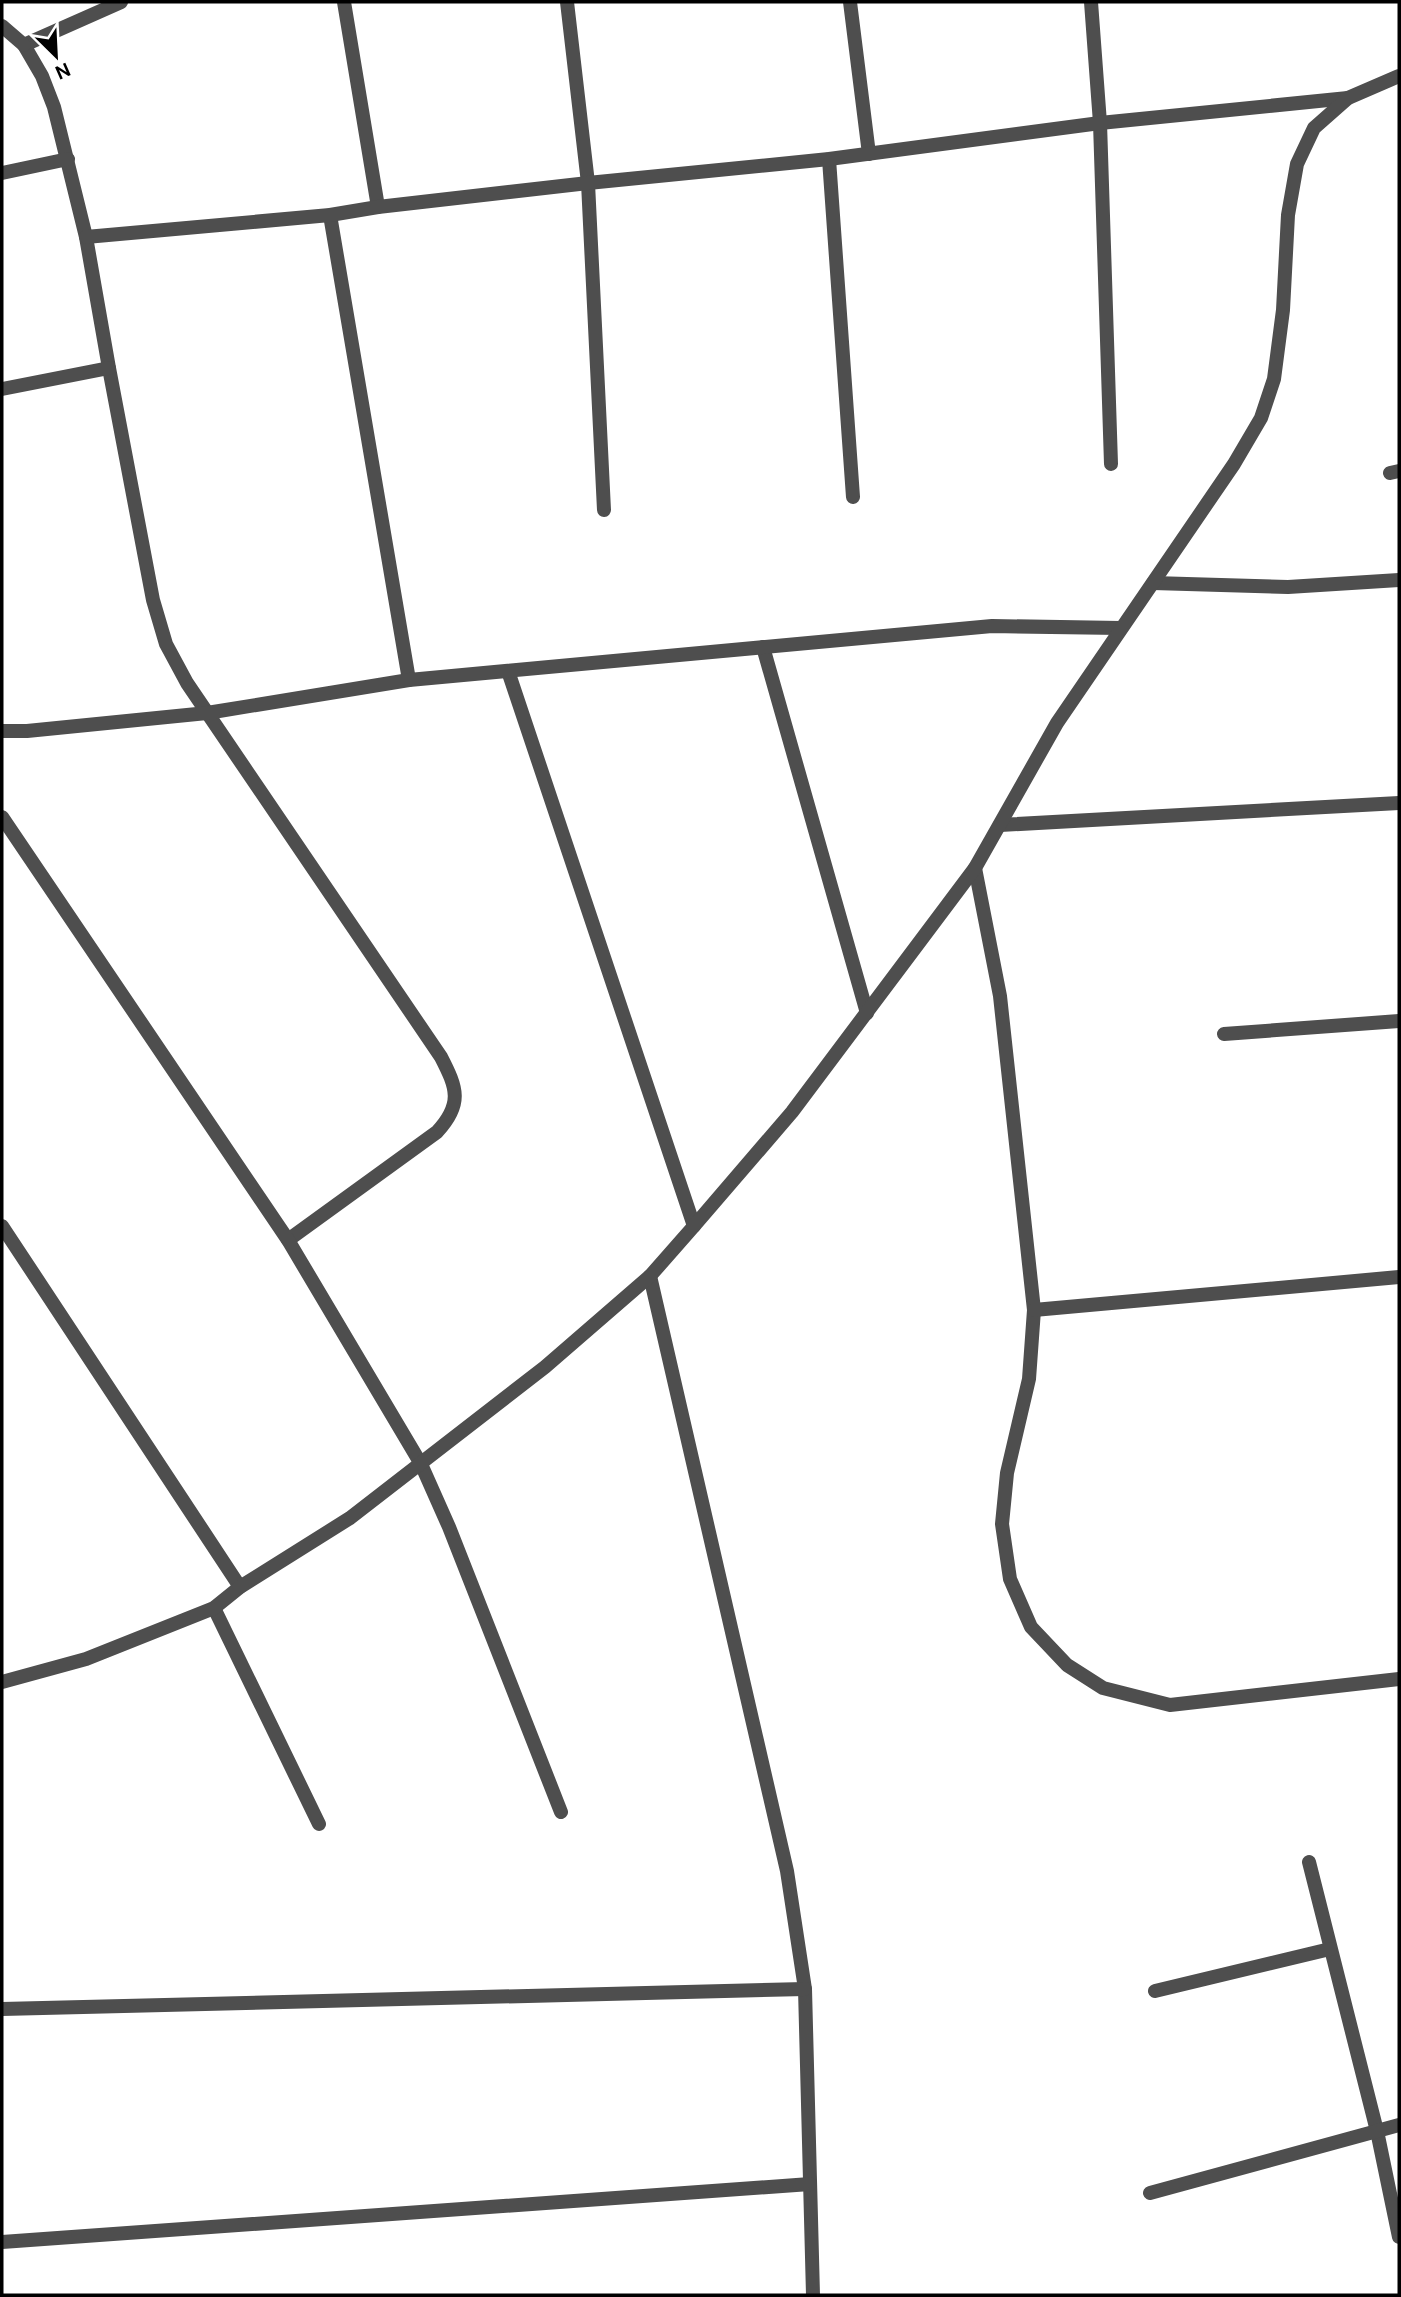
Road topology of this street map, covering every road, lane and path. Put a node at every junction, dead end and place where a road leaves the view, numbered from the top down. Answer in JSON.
{"nodes":[{"id":1,"x":121,"y":2,"type":"edge"},
{"id":2,"x":344,"y":2,"type":"edge"},
{"id":3,"x":567,"y":2,"type":"edge"},
{"id":4,"x":849,"y":2,"type":"edge"},
{"id":5,"x":1091,"y":2,"type":"edge"},
{"id":6,"x":2,"y":26,"type":"edge"},
{"id":7,"x":24,"y":45,"type":"junction"},
{"id":8,"x":1399,"y":76,"type":"edge"},
{"id":9,"x":1348,"y":98,"type":"junction"},
{"id":10,"x":1100,"y":123,"type":"junction"},
{"id":11,"x":869,"y":154,"type":"junction"},
{"id":12,"x":68,"y":159,"type":"junction"},
{"id":13,"x":829,"y":159,"type":"junction"},
{"id":14,"x":2,"y":173,"type":"edge"},
{"id":15,"x":588,"y":183,"type":"junction"},
{"id":16,"x":378,"y":207,"type":"junction"},
{"id":17,"x":330,"y":215,"type":"junction"},
{"id":18,"x":86,"y":237,"type":"junction"},
{"id":19,"x":108,"y":368,"type":"junction"},
{"id":20,"x":2,"y":389,"type":"edge"},
{"id":21,"x":1111,"y":464,"type":"dead end"},
{"id":22,"x":853,"y":497,"type":"dead end"},
{"id":23,"x":604,"y":510,"type":"dead end"},
{"id":24,"x":1399,"y":580,"type":"edge"},
{"id":25,"x":1153,"y":583,"type":"junction"},
{"id":26,"x":1120,"y":628,"type":"junction"},
{"id":27,"x":764,"y":647,"type":"junction"},
{"id":28,"x":508,"y":671,"type":"junction"},
{"id":29,"x":410,"y":680,"type":"junction"},
{"id":30,"x":207,"y":713,"type":"junction"},
{"id":31,"x":2,"y":730,"type":"edge"},
{"id":32,"x":1399,"y":803,"type":"edge"},
{"id":33,"x":2,"y":817,"type":"edge"},
{"id":34,"x":1000,"y":825,"type":"junction"},
{"id":35,"x":975,"y":868,"type":"junction"},
{"id":36,"x":867,"y":1013,"type":"junction"},
{"id":37,"x":1399,"y":1021,"type":"edge"},
{"id":38,"x":1224,"y":1034,"type":"dead end"},
{"id":39,"x":2,"y":1226,"type":"edge"},
{"id":40,"x":694,"y":1226,"type":"junction"},
{"id":41,"x":288,"y":1240,"type":"junction"},
{"id":42,"x":650,"y":1276,"type":"junction"},
{"id":43,"x":1399,"y":1277,"type":"edge"},
{"id":44,"x":1034,"y":1310,"type":"junction"},
{"id":45,"x":421,"y":1464,"type":"junction"},
{"id":46,"x":240,"y":1587,"type":"junction"},
{"id":47,"x":214,"y":1608,"type":"junction"},
{"id":48,"x":1399,"y":1679,"type":"edge"},
{"id":49,"x":2,"y":1682,"type":"edge"},
{"id":50,"x":561,"y":1812,"type":"dead end"},
{"id":51,"x":318,"y":1824,"type":"dead end"},
{"id":52,"x":1308,"y":1862,"type":"dead end"},
{"id":53,"x":1330,"y":1949,"type":"junction"},
{"id":54,"x":804,"y":1989,"type":"junction"},
{"id":55,"x":1155,"y":1991,"type":"dead end"},
{"id":56,"x":2,"y":2009,"type":"edge"},
{"id":57,"x":1399,"y":2125,"type":"edge"},
{"id":58,"x":1377,"y":2131,"type":"junction"},
{"id":59,"x":810,"y":2184,"type":"junction"},
{"id":60,"x":1150,"y":2193,"type":"dead end"},
{"id":61,"x":1399,"y":2236,"type":"edge"},
{"id":62,"x":2,"y":2242,"type":"edge"},
{"id":63,"x":813,"y":2295,"type":"edge"}],
"edges":[{"from":1,"to":7,"type":"street"},
{"from":2,"to":16,"type":"street"},
{"from":3,"to":15,"type":"street"},
{"from":4,"to":11,"type":"street"},
{"from":5,"to":10,"type":"street"},
{"from":6,"to":7,"type":"street"},
{"from":7,"to":12,"type":"street"},
{"from":8,"to":9,"type":"street"},
{"from":9,"to":10,"type":"street"},
{"from":9,"to":25,"type":"street"},
{"from":10,"to":11,"type":"street"},
{"from":10,"to":21,"type":"street"},
{"from":11,"to":13,"type":"street"},
{"from":12,"to":14,"type":"street"},
{"from":12,"to":18,"type":"street"},
{"from":13,"to":15,"type":"street"},
{"from":13,"to":22,"type":"street"},
{"from":15,"to":16,"type":"street"},
{"from":15,"to":23,"type":"street"},
{"from":16,"to":17,"type":"street"},
{"from":17,"to":18,"type":"street"},
{"from":17,"to":29,"type":"street"},
{"from":18,"to":19,"type":"street"},
{"from":19,"to":20,"type":"street"},
{"from":19,"to":30,"type":"street"},
{"from":24,"to":25,"type":"street"},
{"from":25,"to":26,"type":"street"},
{"from":26,"to":27,"type":"street"},
{"from":26,"to":34,"type":"street"},
{"from":27,"to":28,"type":"street"},
{"from":27,"to":36,"type":"street"},
{"from":28,"to":29,"type":"street"},
{"from":28,"to":40,"type":"street"},
{"from":29,"to":30,"type":"street"},
{"from":30,"to":31,"type":"street"},
{"from":30,"to":41,"type":"street"},
{"from":32,"to":34,"type":"street"},
{"from":33,"to":41,"type":"street"},
{"from":34,"to":35,"type":"street"},
{"from":35,"to":36,"type":"street"},
{"from":35,"to":44,"type":"street"},
{"from":36,"to":40,"type":"street"},
{"from":37,"to":38,"type":"street"},
{"from":39,"to":46,"type":"street"},
{"from":40,"to":42,"type":"street"},
{"from":41,"to":45,"type":"street"},
{"from":42,"to":45,"type":"street"},
{"from":42,"to":54,"type":"street"},
{"from":43,"to":44,"type":"street"},
{"from":44,"to":48,"type":"street"},
{"from":45,"to":46,"type":"street"},
{"from":45,"to":50,"type":"street"},
{"from":46,"to":47,"type":"street"},
{"from":47,"to":49,"type":"street"},
{"from":47,"to":51,"type":"street"},
{"from":52,"to":53,"type":"street"},
{"from":53,"to":55,"type":"street"},
{"from":53,"to":58,"type":"street"},
{"from":54,"to":56,"type":"street"},
{"from":54,"to":59,"type":"street"},
{"from":57,"to":58,"type":"street"},
{"from":58,"to":60,"type":"street"},
{"from":58,"to":61,"type":"street"},
{"from":59,"to":62,"type":"street"},
{"from":59,"to":63,"type":"street"}]}
